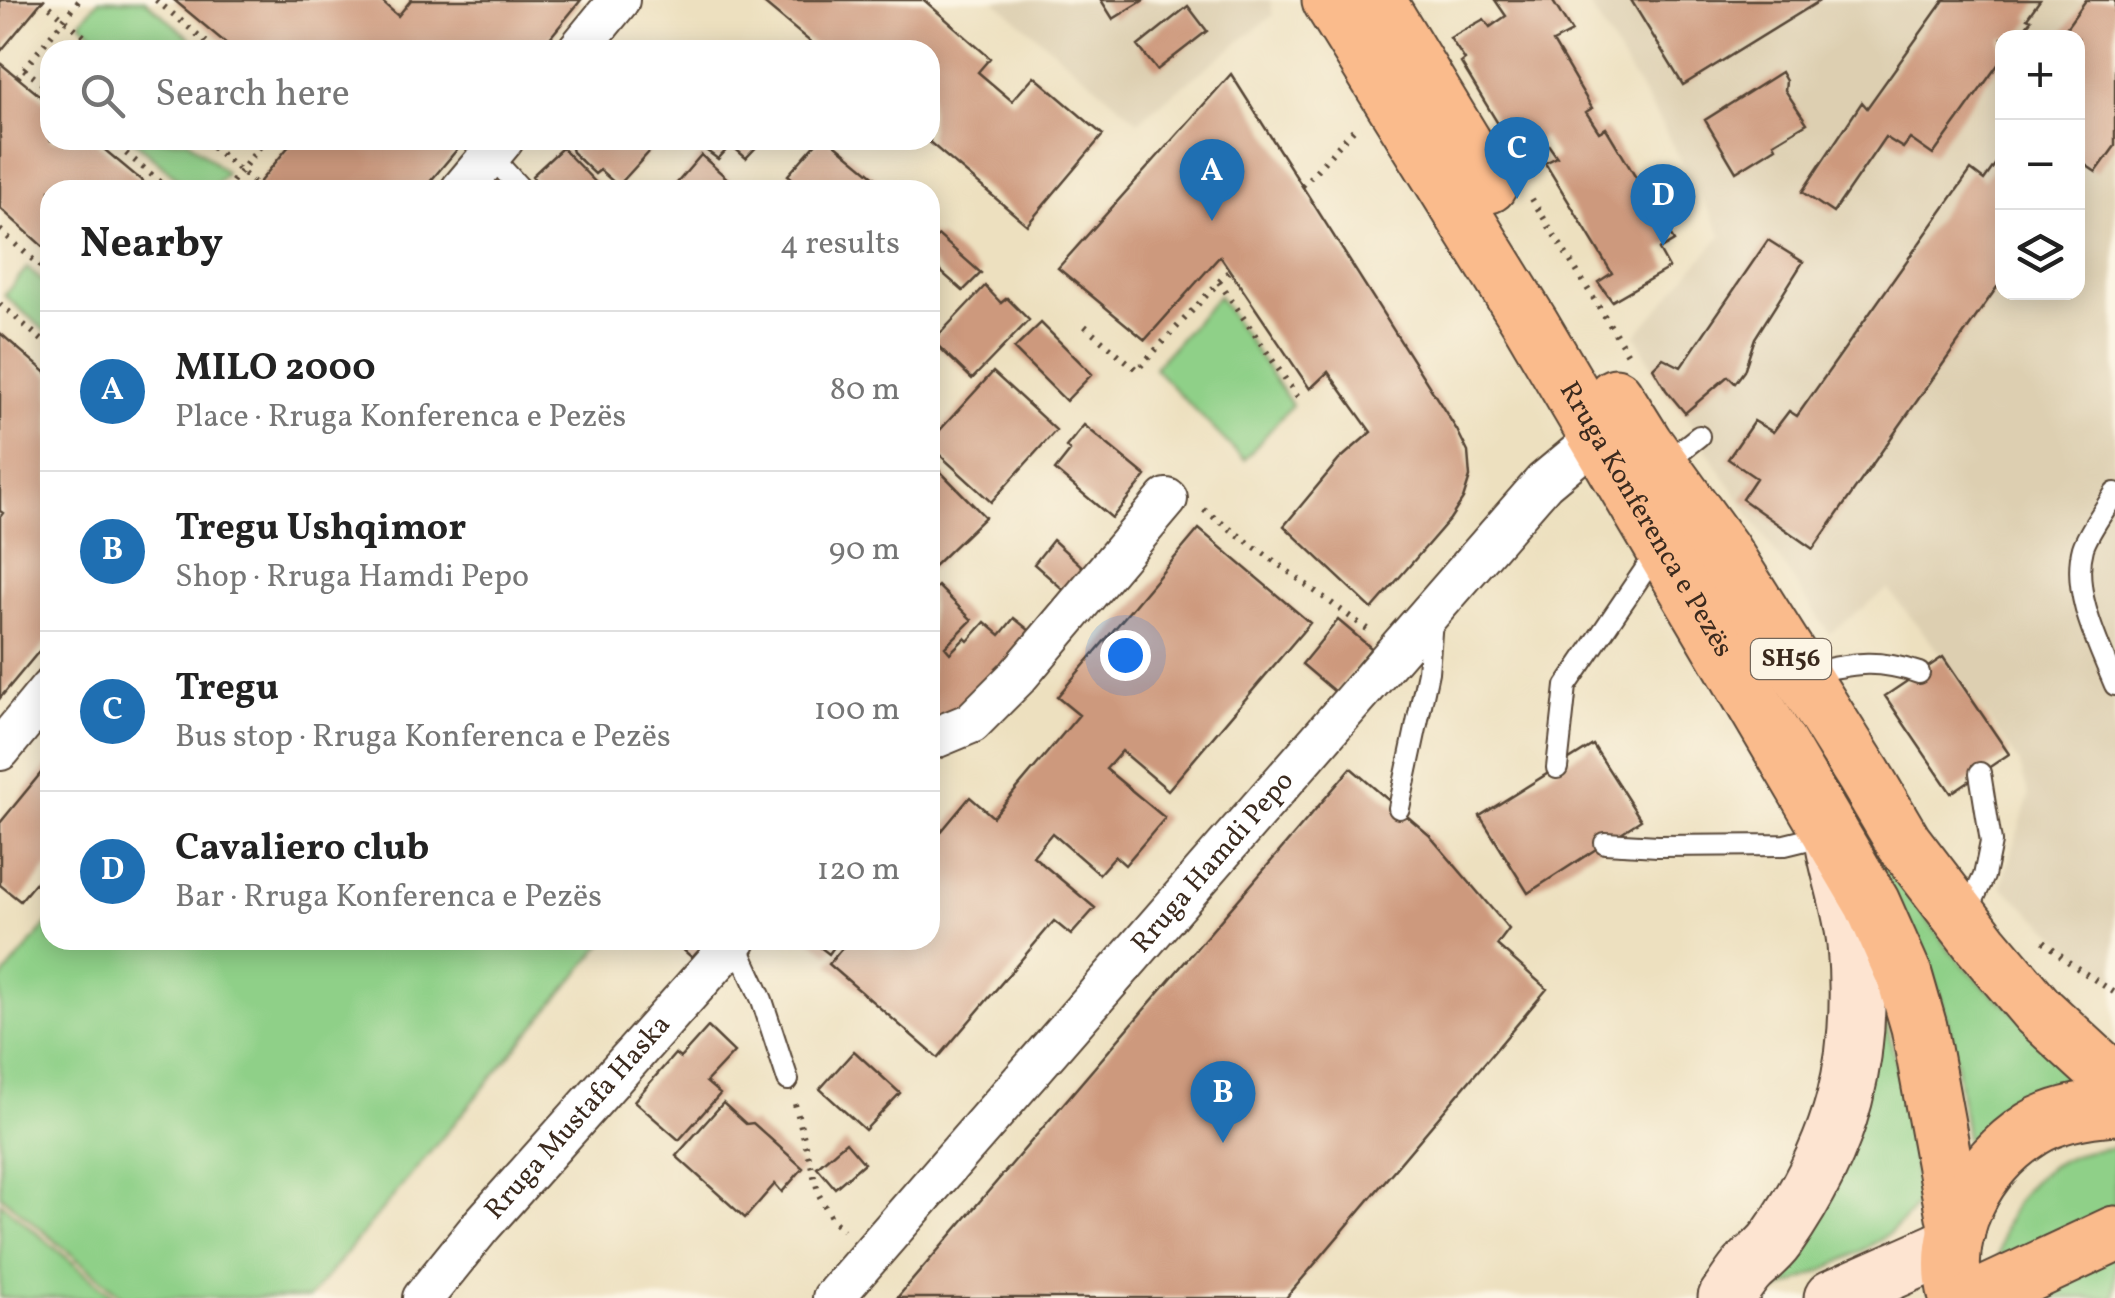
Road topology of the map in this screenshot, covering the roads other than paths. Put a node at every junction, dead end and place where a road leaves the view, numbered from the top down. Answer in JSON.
{"nodes":[{"id":1,"x":619,"y":0,"type":"edge"},
{"id":2,"x":1330,"y":0,"type":"edge"},
{"id":3,"x":1377,"y":0,"type":"edge"},
{"id":4,"x":586,"y":40,"type":"edge"},
{"id":5,"x":494,"y":150,"type":"edge"},
{"id":6,"x":497,"y":150,"type":"edge"},
{"id":7,"x":469,"y":180,"type":"edge"},
{"id":8,"x":516,"y":180,"type":"edge"},
{"id":9,"x":1598,"y":436,"type":"junction"},
{"id":10,"x":2115,"y":493,"type":"edge"},
{"id":11,"x":1167,"y":499,"type":"road end"},
{"id":12,"x":1661,"y":546,"type":"junction"},
{"id":13,"x":1433,"y":609,"type":"junction"},
{"id":14,"x":1919,"y":672,"type":"dead end"},
{"id":15,"x":1801,"y":675,"type":"junction"},
{"id":16,"x":2115,"y":686,"type":"edge"},
{"id":17,"x":40,"y":701,"type":"edge"},
{"id":18,"x":940,"y":736,"type":"edge"},
{"id":19,"x":0,"y":750,"type":"edge"},
{"id":20,"x":1557,"y":768,"type":"dead end"},
{"id":21,"x":1980,"y":774,"type":"dead end"},
{"id":22,"x":1399,"y":808,"type":"dead end"},
{"id":23,"x":1832,"y":834,"type":"junction"},
{"id":24,"x":1605,"y":843,"type":"dead end"},
{"id":25,"x":1964,"y":921,"type":"junction"},
{"id":26,"x":727,"y":950,"type":"edge"},
{"id":27,"x":739,"y":950,"type":"edge"},
{"id":28,"x":788,"y":1080,"type":"road end"},
{"id":29,"x":2115,"y":1082,"type":"edge"},
{"id":30,"x":2115,"y":1106,"type":"edge"},
{"id":31,"x":2115,"y":1234,"type":"edge"},
{"id":32,"x":1955,"y":1238,"type":"junction"},
{"id":33,"x":423,"y":1298,"type":"edge"},
{"id":34,"x":833,"y":1298,"type":"edge"},
{"id":35,"x":1726,"y":1298,"type":"edge"},
{"id":36,"x":1832,"y":1298,"type":"edge"},
{"id":37,"x":1957,"y":1298,"type":"edge"},
{"id":38,"x":1978,"y":1298,"type":"edge"}],
"edges":[{"from":1,"to":4,"type":"street"},
{"from":2,"to":9,"type":"main road","name":"Rruga Konferenca e Pezës","number":"SH56"},
{"from":3,"to":15,"type":"main road","name":"Rruga Konferenca e Pezës","number":"SH56"},
{"from":5,"to":7,"type":"street"},
{"from":6,"to":8,"type":"lane"},
{"from":9,"to":12,"type":"main road","name":"Rruga Konferenca e Pezës","number":"SH56"},
{"from":9,"to":13,"type":"street","name":"Rruga Hamdi Pepo"},
{"from":10,"to":16,"type":"lane"},
{"from":11,"to":18,"type":"street"},
{"from":12,"to":20,"type":"lane"},
{"from":12,"to":23,"type":"main road","name":"Rruga Konferenca e Pezës","number":"SH56"},
{"from":13,"to":22,"type":"lane"},
{"from":13,"to":34,"type":"street","name":"Rruga Hamdi Pepo"},
{"from":14,"to":15,"type":"lane"},
{"from":15,"to":25,"type":"main road","name":"Rruga Konferenca e Pezës","number":"SH56"},
{"from":17,"to":19,"type":"street"},
{"from":21,"to":25,"type":"lane"},
{"from":23,"to":24,"type":"lane"},
{"from":23,"to":32,"type":"main road","name":"Rruga Konferenca e Pezës","number":"SH56"},
{"from":23,"to":35,"type":"main road"},
{"from":25,"to":29,"type":"main road","name":"Rruga Konferenca e Pezës","number":"SH56"},
{"from":26,"to":33,"type":"street","name":"Rruga Mustafa Haska"},
{"from":27,"to":28,"type":"lane"},
{"from":30,"to":32,"type":"main road","number":"SH56"},
{"from":31,"to":38,"type":"main road"},
{"from":32,"to":36,"type":"main road"},
{"from":32,"to":37,"type":"main road","number":"SH56"}]}
